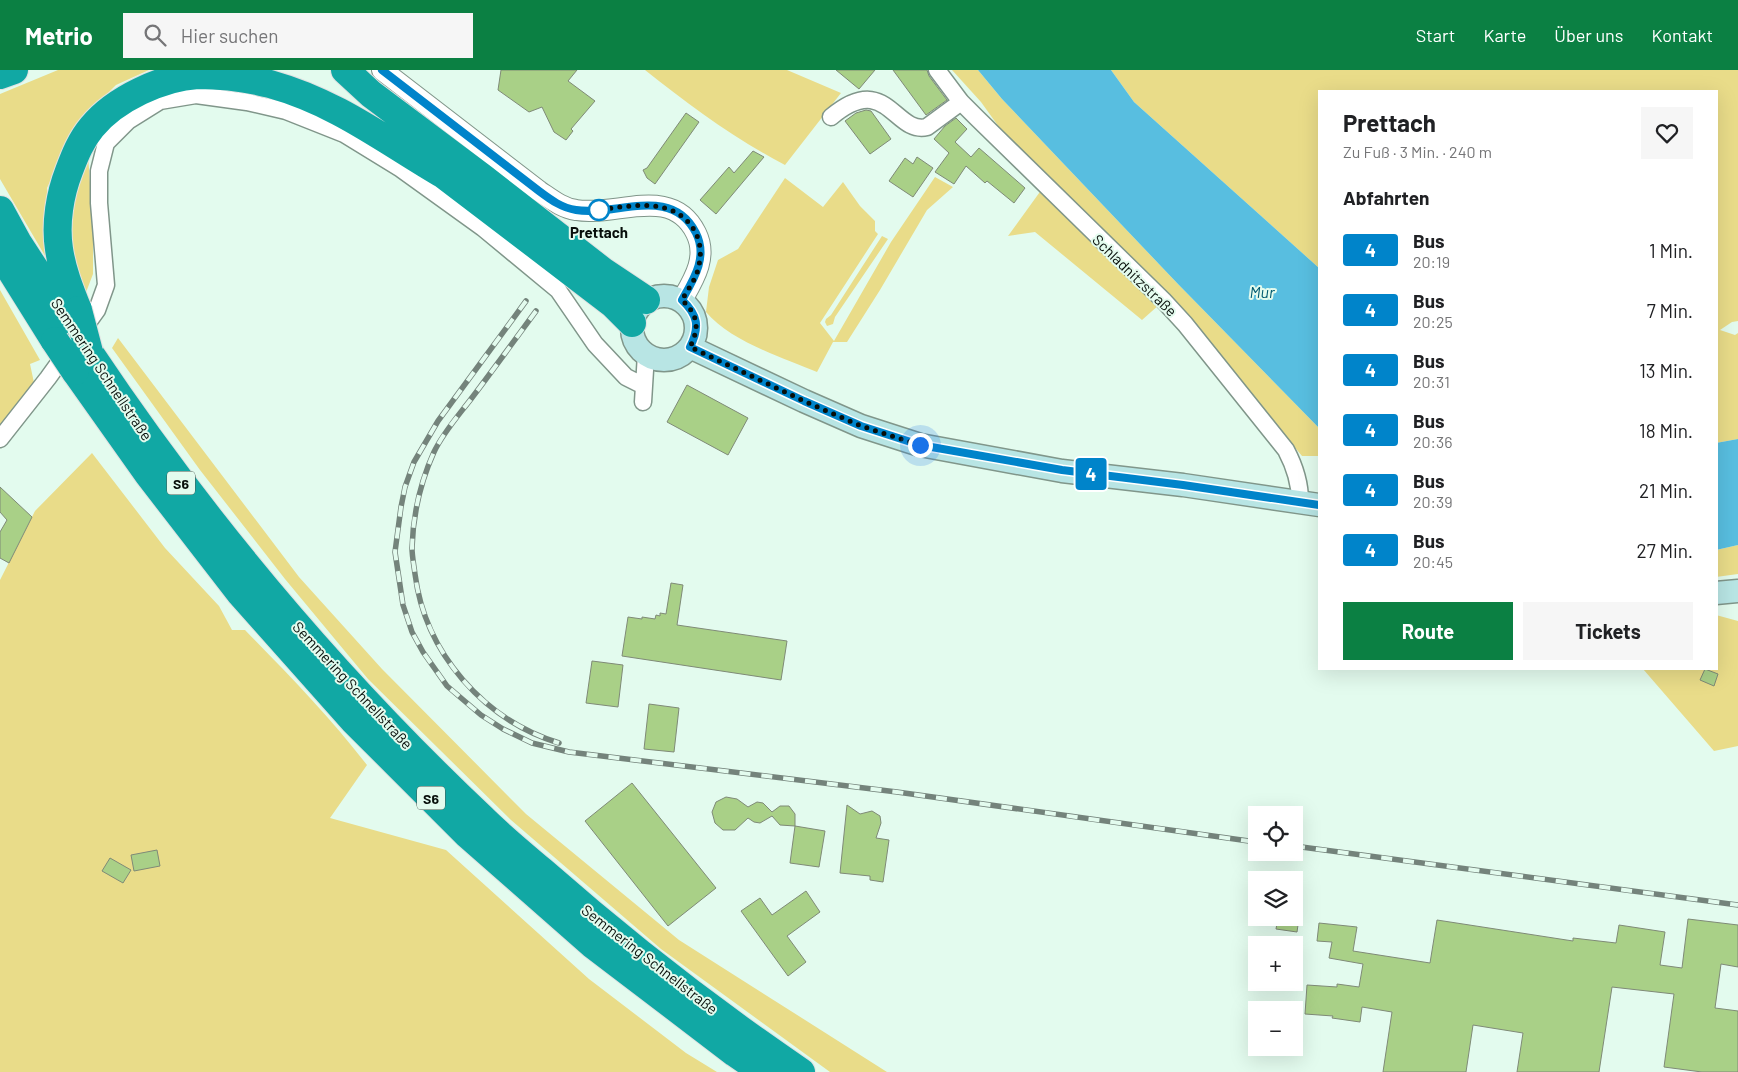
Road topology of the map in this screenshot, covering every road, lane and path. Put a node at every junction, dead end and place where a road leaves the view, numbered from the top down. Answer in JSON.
{"nodes":[{"id":1,"x":14,"y":70,"type":"edge"},
{"id":2,"x":287,"y":70,"type":"edge"},
{"id":3,"x":326,"y":70,"type":"edge"},
{"id":4,"x":345,"y":70,"type":"edge"},
{"id":5,"x":937,"y":70,"type":"edge"},
{"id":6,"x":0,"y":75,"type":"edge"},
{"id":7,"x":377,"y":82,"type":"edge"},
{"id":8,"x":961,"y":102,"type":"junction"},
{"id":9,"x":831,"y":117,"type":"dead end"},
{"id":10,"x":444,"y":175,"type":"junction"},
{"id":11,"x":0,"y":210,"type":"edge"},
{"id":12,"x":0,"y":253,"type":"edge"},
{"id":13,"x":646,"y":300,"type":"junction"},
{"id":14,"x":682,"y":300,"type":"junction"},
{"id":15,"x":632,"y":323,"type":"junction"},
{"id":16,"x":68,"y":324,"type":"junction"},
{"id":17,"x":690,"y":347,"type":"junction"},
{"id":18,"x":646,"y":354,"type":"junction"},
{"id":19,"x":82,"y":362,"type":"junction"},
{"id":20,"x":0,"y":439,"type":"edge"},
{"id":21,"x":1309,"y":503,"type":"edge"},
{"id":22,"x":1738,"y":591,"type":"edge"},
{"id":23,"x":1718,"y":593,"type":"edge"},
{"id":24,"x":763,"y":1072,"type":"edge"},
{"id":25,"x":802,"y":1072,"type":"edge"}],
"edges":[{"from":1,"to":6,"type":"highway"},
{"from":2,"to":10,"type":"highway"},
{"from":3,"to":7,"type":"highway"},
{"from":4,"to":7,"type":"highway"},
{"from":5,"to":8,"type":"street","name":"Schladnitzstraße"},
{"from":7,"to":13,"type":"highway"},
{"from":7,"to":14,"type":"street"},
{"from":8,"to":9,"type":"street"},
{"from":8,"to":21,"type":"street","name":"Schladnitzstraße"},
{"from":10,"to":15,"type":"highway"},
{"from":10,"to":16,"type":"highway"},
{"from":11,"to":16,"type":"highway","name":"Semmering Schnellstraße","number":"S6"},
{"from":12,"to":16,"type":"highway","name":"Semmering Schnellstraße","number":"S6"},
{"from":13,"to":14,"type":"main road"},
{"from":13,"to":15,"type":"main road"},
{"from":14,"to":17,"type":"main road"},
{"from":15,"to":18,"type":"main road"},
{"from":16,"to":19,"type":"highway","name":"Semmering Schnellstraße","number":"S6","bridge":true},
{"from":16,"to":19,"type":"highway","bridge":true},
{"from":17,"to":18,"type":"main road"},
{"from":17,"to":21,"type":"main road"},
{"from":18,"to":20,"type":"street"},
{"from":19,"to":24,"type":"highway","name":"Semmering Schnellstraße","number":"S6"},
{"from":19,"to":25,"type":"highway","name":"Semmering Schnellstraße","number":"S6"},
{"from":22,"to":23,"type":"main road"}]}
